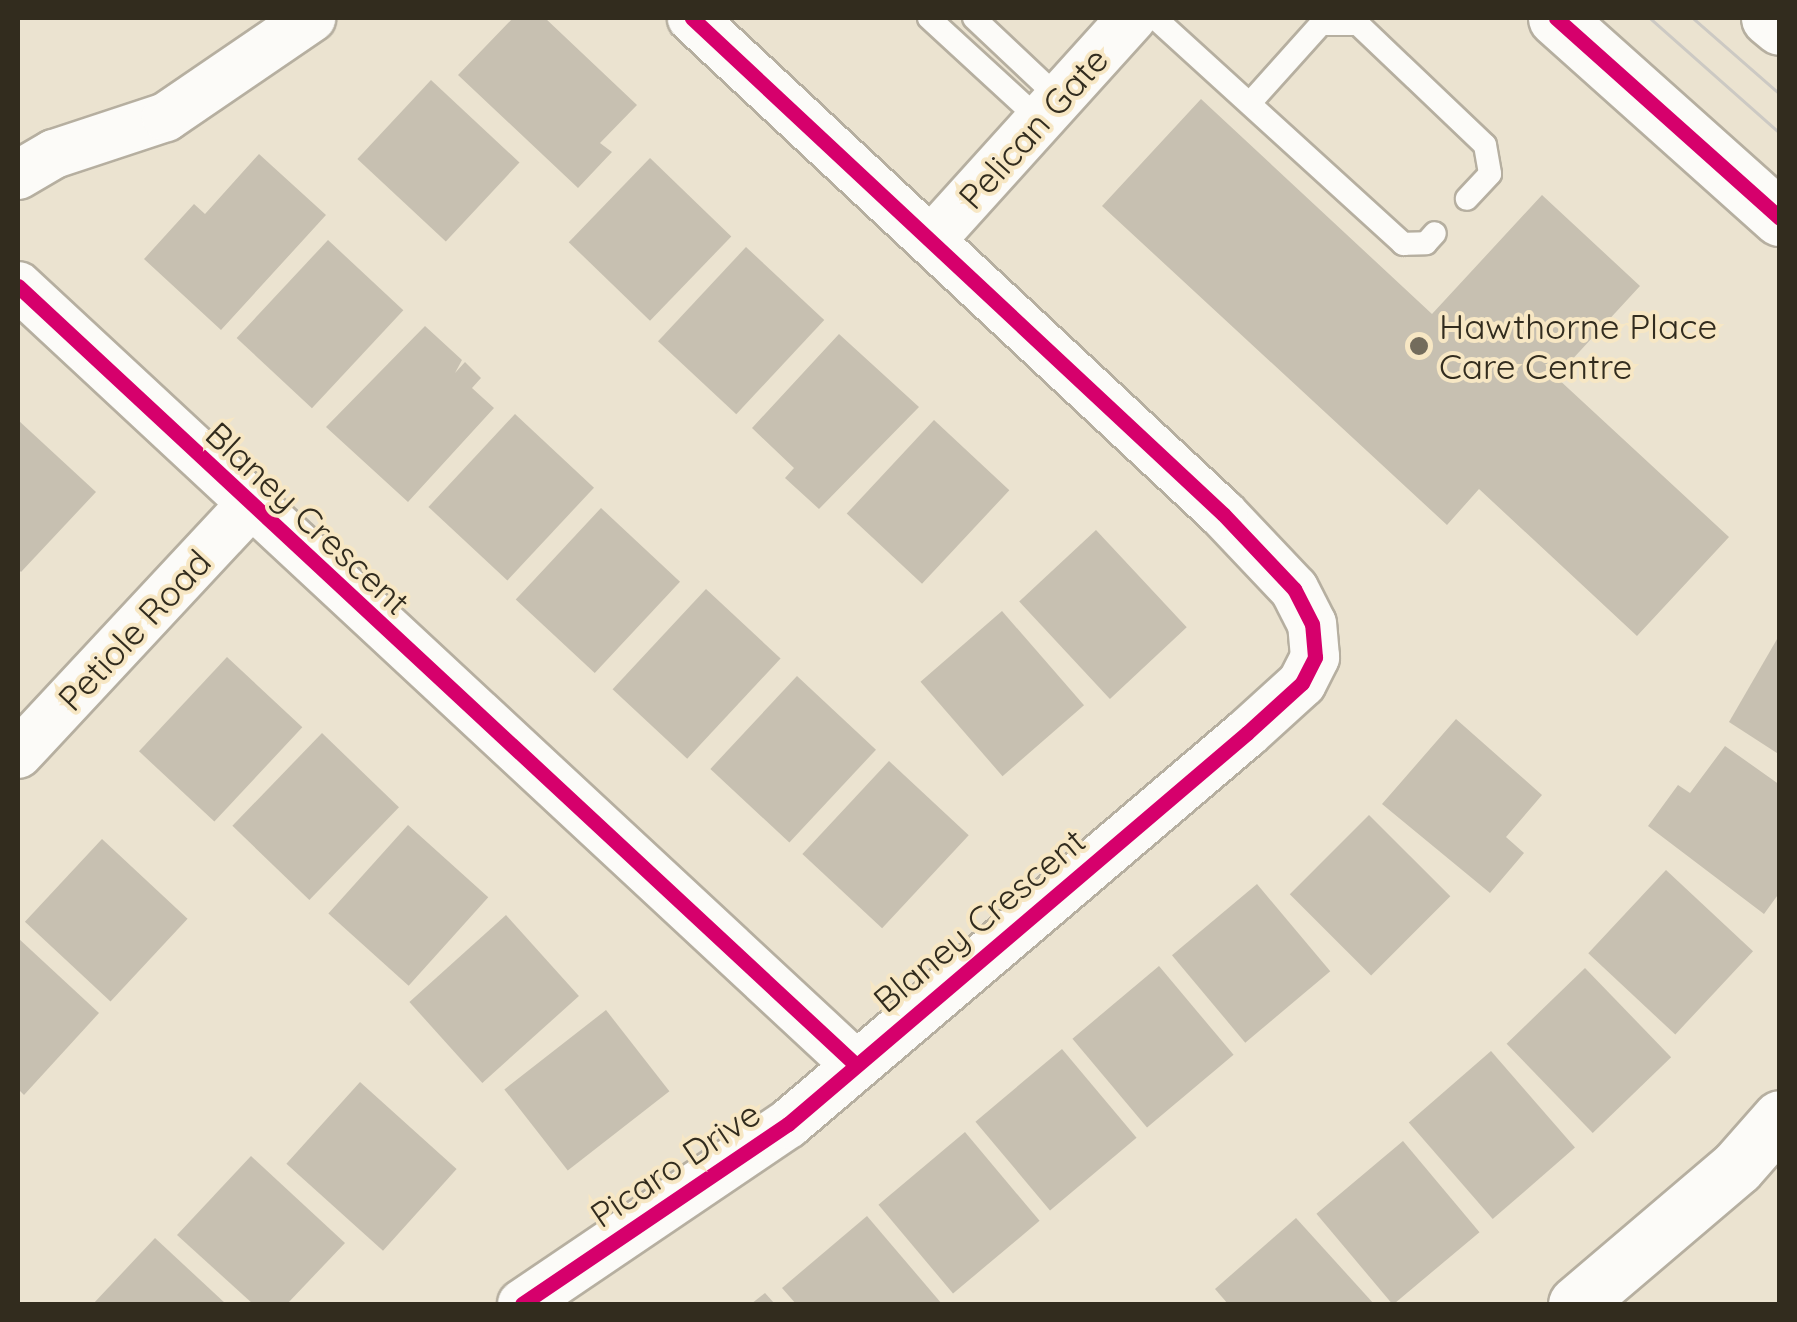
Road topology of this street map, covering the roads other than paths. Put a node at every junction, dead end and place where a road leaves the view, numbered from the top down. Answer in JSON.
{"nodes":[{"id":1,"x":311,"y":18,"type":"edge"},
{"id":2,"x":692,"y":18,"type":"edge"},
{"id":3,"x":928,"y":18,"type":"edge"},
{"id":4,"x":974,"y":18,"type":"edge"},
{"id":5,"x":1132,"y":18,"type":"edge"},
{"id":6,"x":1156,"y":18,"type":"edge"},
{"id":7,"x":1556,"y":18,"type":"edge"},
{"id":8,"x":1769,"y":18,"type":"edge"},
{"id":9,"x":1780,"y":28,"type":"edge"},
{"id":10,"x":1250,"y":103,"type":"junction"},
{"id":11,"x":1050,"y":109,"type":"junction"},
{"id":12,"x":18,"y":175,"type":"edge"},
{"id":13,"x":1467,"y":199,"type":"dead end"},
{"id":14,"x":1780,"y":218,"type":"edge"},
{"id":15,"x":1435,"y":233,"type":"dead end"},
{"id":16,"x":933,"y":238,"type":"junction"},
{"id":17,"x":18,"y":286,"type":"edge"},
{"id":18,"x":250,"y":505,"type":"junction"},
{"id":19,"x":18,"y":754,"type":"edge"},
{"id":20,"x":854,"y":1064,"type":"junction"},
{"id":21,"x":1780,"y":1118,"type":"edge"},
{"id":22,"x":522,"y":1304,"type":"edge"},
{"id":23,"x":1576,"y":1304,"type":"edge"}],
"edges":[{"from":1,"to":12,"type":"street"},
{"from":2,"to":16,"type":"street","name":"Blaney Crescent"},
{"from":3,"to":11,"type":"lane"},
{"from":4,"to":11,"type":"lane"},
{"from":5,"to":11,"type":"street","name":"Pelican Gate"},
{"from":6,"to":10,"type":"lane"},
{"from":7,"to":14,"type":"main road"},
{"from":8,"to":9,"type":"main road"},
{"from":10,"to":13,"type":"lane"},
{"from":10,"to":15,"type":"lane"},
{"from":11,"to":16,"type":"street","name":"Pelican Gate"},
{"from":16,"to":20,"type":"street","name":"Blaney Crescent"},
{"from":17,"to":18,"type":"street","name":"Blaney Crescent"},
{"from":18,"to":19,"type":"street","name":"Petiole Road"},
{"from":18,"to":20,"type":"street","name":"Blaney Crescent"},
{"from":20,"to":22,"type":"street","name":"Picaro Drive"},
{"from":21,"to":23,"type":"main road"}]}
